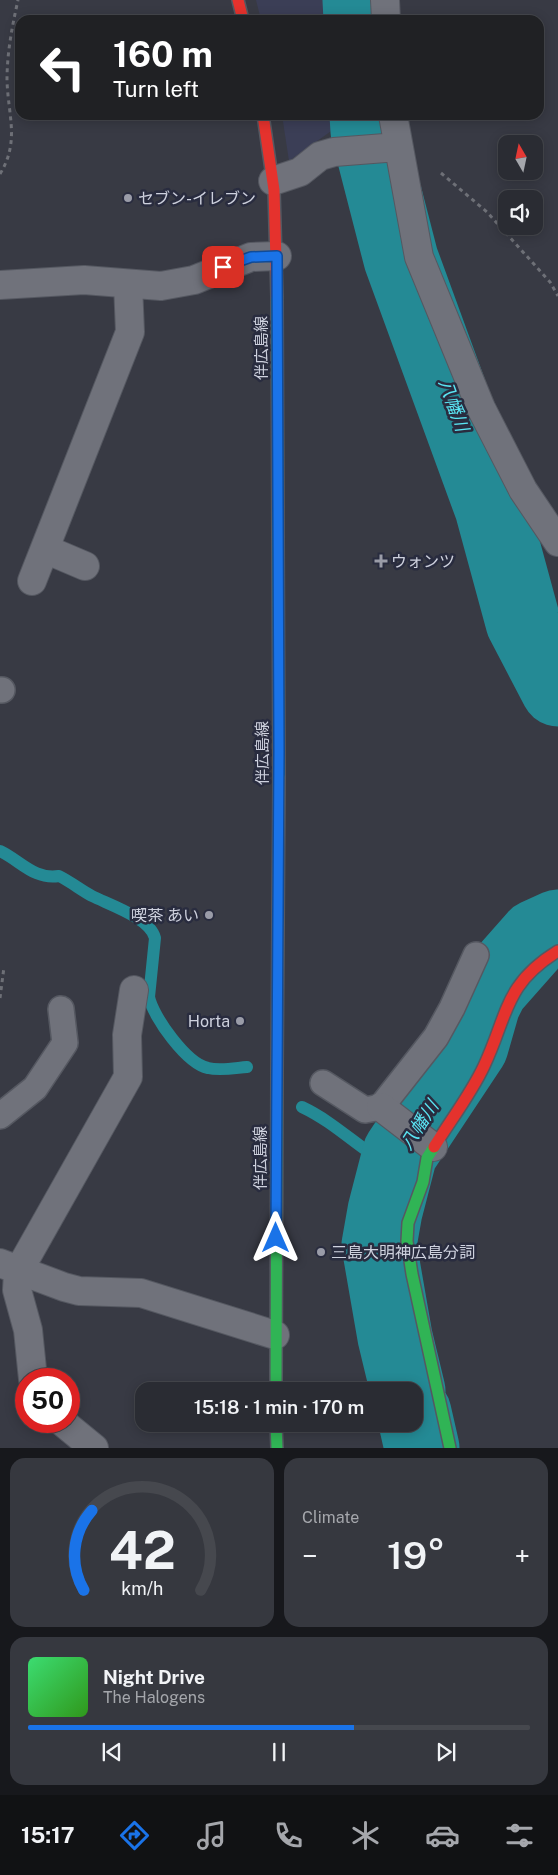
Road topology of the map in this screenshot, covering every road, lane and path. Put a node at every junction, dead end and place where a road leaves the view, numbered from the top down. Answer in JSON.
{"nodes":[{"id":1,"x":18,"y":0,"type":"edge"},
{"id":2,"x":238,"y":0,"type":"edge"},
{"id":3,"x":384,"y":0,"type":"edge"},
{"id":4,"x":242,"y":15,"type":"edge"},
{"id":5,"x":386,"y":15,"type":"edge"},
{"id":6,"x":264,"y":120,"type":"edge"},
{"id":7,"x":394,"y":120,"type":"edge"},
{"id":8,"x":394,"y":147,"type":"junction"},
{"id":9,"x":0,"y":174,"type":"edge"},
{"id":10,"x":273,"y":181,"type":"junction"},
{"id":11,"x":277,"y":256,"type":"junction"},
{"id":12,"x":128,"y":284,"type":"junction"},
{"id":13,"x":0,"y":285,"type":"edge"},
{"id":14,"x":558,"y":296,"type":"edge"},
{"id":15,"x":558,"y":542,"type":"edge"},
{"id":16,"x":45,"y":549,"type":"junction"},
{"id":17,"x":85,"y":566,"type":"dead end"},
{"id":18,"x":32,"y":581,"type":"dead end"},
{"id":19,"x":558,"y":951,"type":"edge"},
{"id":20,"x":476,"y":955,"type":"dead end"},
{"id":21,"x":4,"y":966,"type":"dead end"},
{"id":22,"x":134,"y":990,"type":"dead end"},
{"id":23,"x":0,"y":998,"type":"edge"},
{"id":24,"x":61,"y":1009,"type":"dead end"},
{"id":25,"x":323,"y":1083,"type":"dead end"},
{"id":26,"x":389,"y":1114,"type":"junction"},
{"id":27,"x":0,"y":1116,"type":"edge"},
{"id":28,"x":430,"y":1145,"type":"junction"},
{"id":29,"x":9,"y":1268,"type":"edge"},
{"id":30,"x":275,"y":1335,"type":"junction"},
{"id":31,"x":32,"y":1368,"type":"edge"},
{"id":32,"x":276,"y":1382,"type":"edge"},
{"id":33,"x":276,"y":1432,"type":"edge"},
{"id":34,"x":76,"y":1433,"type":"edge"},
{"id":35,"x":94,"y":1448,"type":"edge"},
{"id":36,"x":277,"y":1448,"type":"edge"},
{"id":37,"x":450,"y":1448,"type":"edge"}],
"edges":[{"from":1,"to":9,"type":"path"},
{"from":2,"to":4,"type":"main road"},
{"from":3,"to":5,"type":"street"},
{"from":6,"to":10,"type":"main road","name":"伴広島線"},
{"from":7,"to":8,"type":"street"},
{"from":8,"to":10,"type":"street"},
{"from":8,"to":14,"type":"path"},
{"from":8,"to":15,"type":"street"},
{"from":10,"to":11,"type":"main road","name":"伴広島線"},
{"from":11,"to":12,"type":"street"},
{"from":11,"to":30,"type":"main road","name":"伴広島線"},
{"from":12,"to":13,"type":"street"},
{"from":12,"to":16,"type":"street"},
{"from":16,"to":17,"type":"street"},
{"from":16,"to":18,"type":"street"},
{"from":19,"to":28,"type":"main road"},
{"from":20,"to":26,"type":"lane"},
{"from":21,"to":23,"type":"path"},
{"from":22,"to":29,"type":"street"},
{"from":24,"to":27,"type":"lane"},
{"from":25,"to":26,"type":"lane"},
{"from":26,"to":28,"type":"street"},
{"from":28,"to":37,"type":"main road"},
{"from":29,"to":30,"type":"street"},
{"from":29,"to":31,"type":"street"},
{"from":30,"to":32,"type":"main road","name":"伴広島線"},
{"from":33,"to":36,"type":"main road"},
{"from":34,"to":35,"type":"street"}]}
